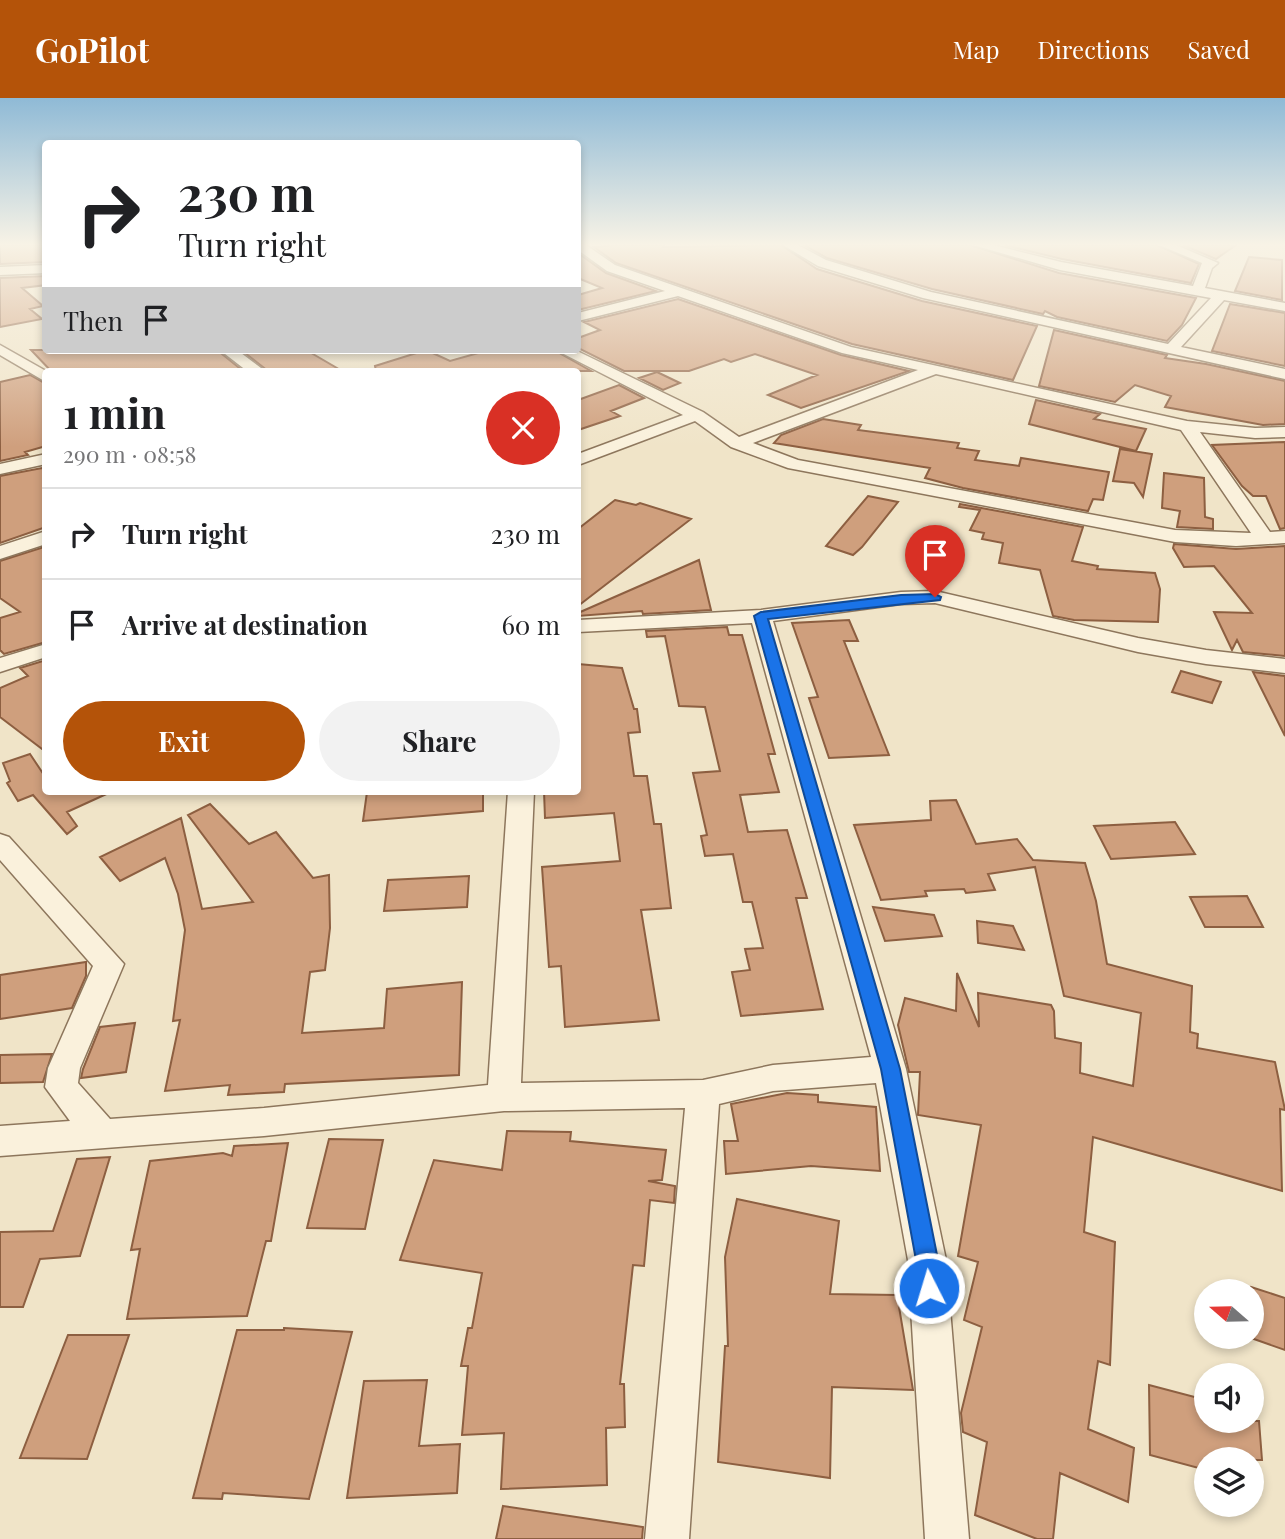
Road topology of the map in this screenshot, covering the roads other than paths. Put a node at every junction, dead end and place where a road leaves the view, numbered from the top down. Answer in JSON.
{"nodes":[{"id":1,"x":740,"y":312,"type":"edge"},
{"id":2,"x":1003,"y":312,"type":"edge"},
{"id":3,"x":1205,"y":312,"type":"edge"},
{"id":4,"x":0,"y":349,"type":"edge"},
{"id":5,"x":1170,"y":351,"type":"junction"},
{"id":6,"x":233,"y":354,"type":"edge"},
{"id":7,"x":571,"y":354,"type":"edge"},
{"id":8,"x":253,"y":368,"type":"edge"},
{"id":9,"x":936,"y":369,"type":"junction"},
{"id":10,"x":1285,"y":374,"type":"edge"},
{"id":11,"x":42,"y":375,"type":"edge"},
{"id":12,"x":697,"y":415,"type":"junction"},
{"id":13,"x":1187,"y":426,"type":"junction"},
{"id":14,"x":1285,"y":432,"type":"edge"},
{"id":15,"x":737,"y":443,"type":"junction"},
{"id":16,"x":42,"y":459,"type":"edge"},
{"id":17,"x":581,"y":459,"type":"edge"},
{"id":18,"x":0,"y":469,"type":"edge"},
{"id":19,"x":1285,"y":537,"type":"edge"},
{"id":20,"x":42,"y":538,"type":"edge"},
{"id":21,"x":1264,"y":538,"type":"junction"},
{"id":22,"x":0,"y":553,"type":"edge"},
{"id":23,"x":761,"y":616,"type":"junction"},
{"id":24,"x":581,"y":625,"type":"edge"},
{"id":25,"x":42,"y":651,"type":"edge"},
{"id":26,"x":0,"y":665,"type":"edge"},
{"id":27,"x":1285,"y":666,"type":"edge"},
{"id":28,"x":521,"y":795,"type":"edge"},
{"id":29,"x":0,"y":842,"type":"edge"},
{"id":30,"x":890,"y":1069,"type":"junction"},
{"id":31,"x":703,"y":1094,"type":"junction"},
{"id":32,"x":504,"y":1097,"type":"junction"},
{"id":33,"x":103,"y":1135,"type":"junction"},
{"id":34,"x":0,"y":1141,"type":"edge"},
{"id":35,"x":667,"y":1539,"type":"edge"},
{"id":36,"x":947,"y":1539,"type":"edge"}],
"edges":[{"from":1,"to":9,"type":"street"},
{"from":2,"to":5,"type":"street"},
{"from":3,"to":5,"type":"street"},
{"from":4,"to":11,"type":"street"},
{"from":5,"to":10,"type":"street"},
{"from":6,"to":8,"type":"street"},
{"from":7,"to":12,"type":"street"},
{"from":9,"to":13,"type":"street"},
{"from":9,"to":15,"type":"street"},
{"from":12,"to":15,"type":"street"},
{"from":12,"to":17,"type":"street"},
{"from":13,"to":14,"type":"street"},
{"from":13,"to":21,"type":"street"},
{"from":15,"to":21,"type":"street"},
{"from":16,"to":18,"type":"street"},
{"from":19,"to":21,"type":"street"},
{"from":20,"to":22,"type":"street"},
{"from":23,"to":24,"type":"street"},
{"from":23,"to":27,"type":"street"},
{"from":23,"to":30,"type":"street"},
{"from":25,"to":26,"type":"street"},
{"from":28,"to":32,"type":"street"},
{"from":29,"to":33,"type":"street"},
{"from":30,"to":31,"type":"street"},
{"from":30,"to":36,"type":"street"},
{"from":31,"to":32,"type":"street"},
{"from":31,"to":35,"type":"street"},
{"from":32,"to":33,"type":"street"},
{"from":33,"to":34,"type":"street"}]}
